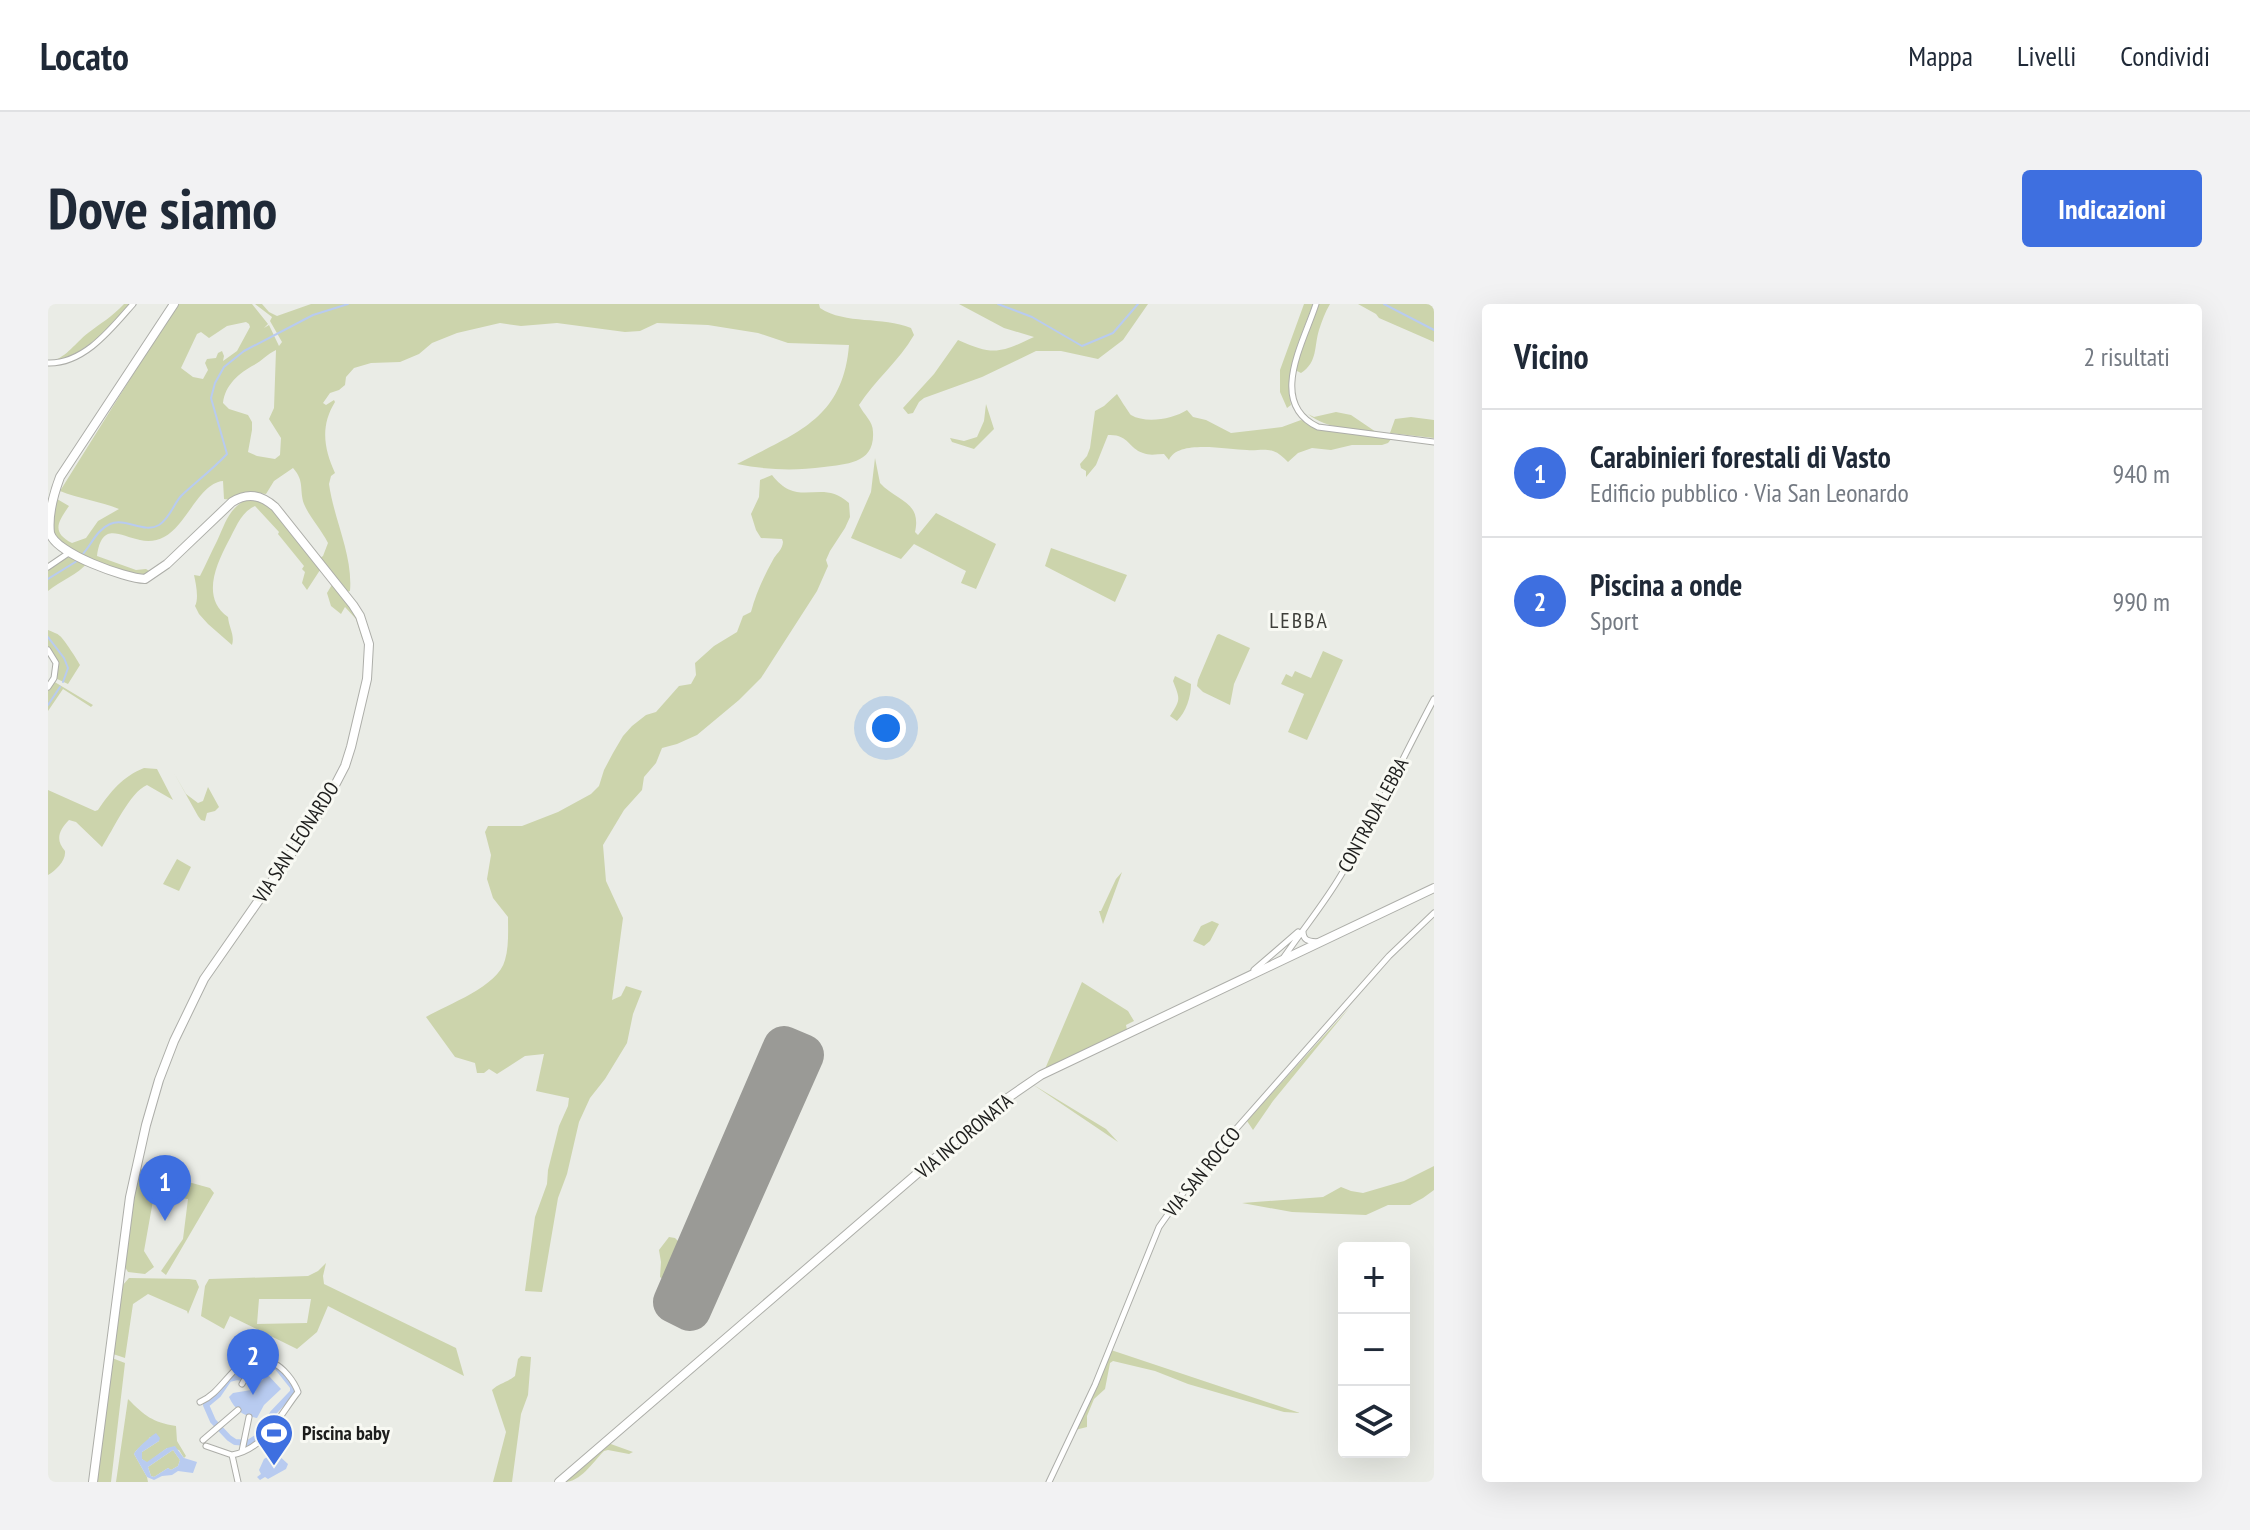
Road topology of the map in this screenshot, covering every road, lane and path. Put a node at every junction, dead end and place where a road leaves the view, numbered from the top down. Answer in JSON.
{"nodes":[{"id":1,"x":133,"y":304,"type":"edge"},
{"id":2,"x":174,"y":304,"type":"edge"},
{"id":3,"x":1316,"y":304,"type":"edge"},
{"id":4,"x":48,"y":363,"type":"edge"},
{"id":5,"x":1434,"y":442,"type":"edge"},
{"id":6,"x":73,"y":553,"type":"junction"},
{"id":7,"x":48,"y":567,"type":"edge"},
{"id":8,"x":48,"y":650,"type":"edge"},
{"id":9,"x":48,"y":687,"type":"edge"},
{"id":10,"x":1434,"y":699,"type":"edge"},
{"id":11,"x":1434,"y":888,"type":"edge"},
{"id":12,"x":1434,"y":913,"type":"edge"},
{"id":13,"x":1305,"y":926,"type":"junction"},
{"id":14,"x":1287,"y":942,"type":"junction"},
{"id":15,"x":1318,"y":942,"type":"junction"},
{"id":16,"x":1282,"y":960,"type":"junction"},
{"id":17,"x":1250,"y":974,"type":"junction"},
{"id":18,"x":246,"y":1377,"type":"dead end"},
{"id":19,"x":242,"y":1384,"type":"dead end"},
{"id":20,"x":200,"y":1402,"type":"dead end"},
{"id":21,"x":238,"y":1410,"type":"dead end"},
{"id":22,"x":249,"y":1417,"type":"dead end"},
{"id":23,"x":242,"y":1451,"type":"junction"},
{"id":24,"x":232,"y":1455,"type":"junction"},
{"id":25,"x":93,"y":1482,"type":"edge"},
{"id":26,"x":238,"y":1482,"type":"edge"},
{"id":27,"x":559,"y":1482,"type":"edge"},
{"id":28,"x":1049,"y":1482,"type":"edge"}],
"edges":[{"from":1,"to":4,"type":"street"},
{"from":2,"to":6,"type":"street"},
{"from":3,"to":5,"type":"street"},
{"from":6,"to":7,"type":"street"},
{"from":6,"to":25,"type":"street","name":"VIA SAN LEONARDO"},
{"from":8,"to":9,"type":"street"},
{"from":10,"to":13,"type":"street","name":"CONTRADA LEBBA"},
{"from":11,"to":15,"type":"street","name":"VIA INCORONATA"},
{"from":12,"to":28,"type":"street","name":"VIA SAN ROCCO"},
{"from":13,"to":14,"type":"street"},
{"from":13,"to":15,"type":"street"},
{"from":13,"to":16,"type":"street"},
{"from":14,"to":16,"type":"street"},
{"from":14,"to":17,"type":"street"},
{"from":15,"to":16,"type":"street","name":"VIA INCORONATA"},
{"from":16,"to":17,"type":"street","name":"VIA INCORONATA"},
{"from":17,"to":27,"type":"street","name":"VIA INCORONATA"},
{"from":18,"to":19,"type":"street"},
{"from":20,"to":23,"type":"street"},
{"from":21,"to":24,"type":"street"},
{"from":22,"to":23,"type":"street"},
{"from":23,"to":24,"type":"street"},
{"from":24,"to":26,"type":"street"}]}
